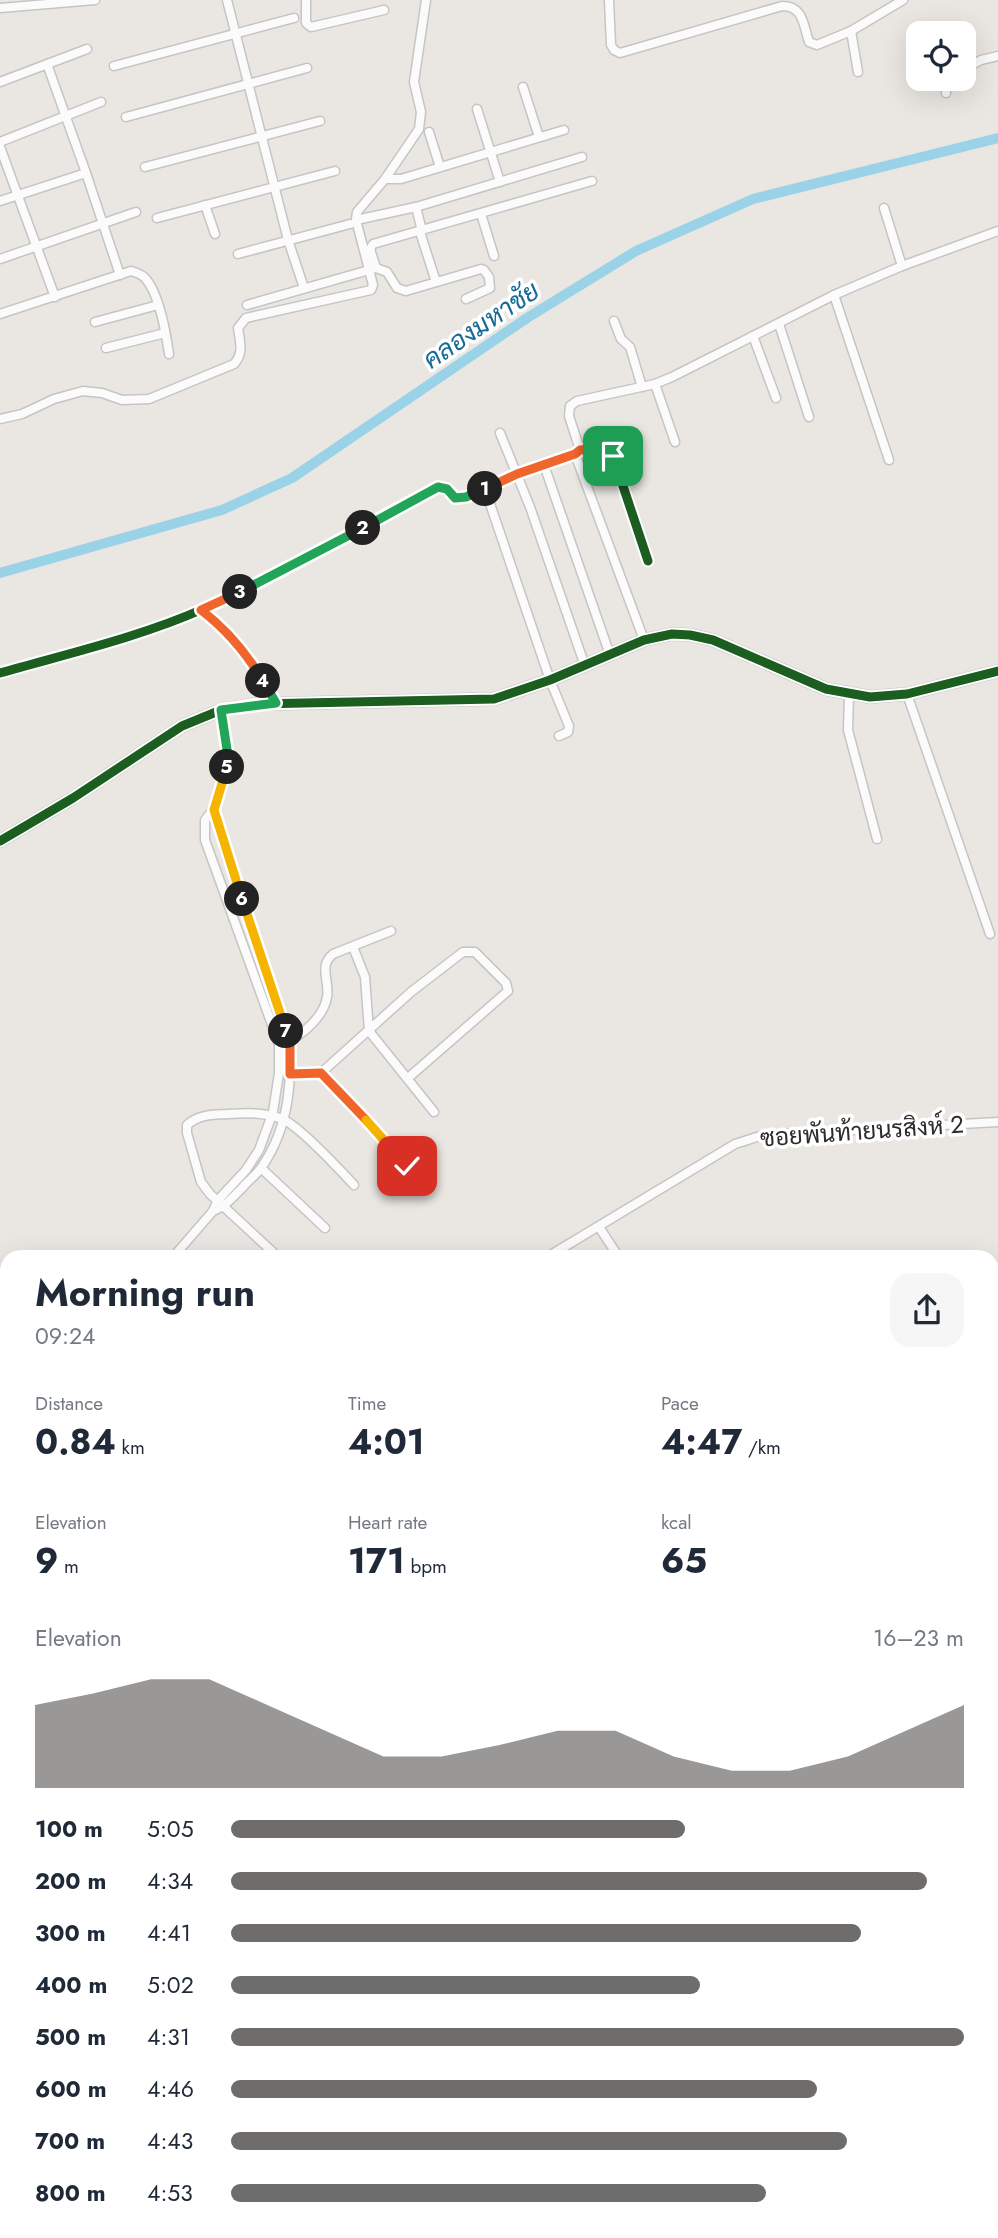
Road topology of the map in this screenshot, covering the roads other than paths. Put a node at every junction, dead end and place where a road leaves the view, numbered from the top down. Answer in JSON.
{"nodes":[{"id":1,"x":95,"y":0,"type":"edge"},
{"id":2,"x":227,"y":0,"type":"edge"},
{"id":3,"x":306,"y":0,"type":"edge"},
{"id":4,"x":426,"y":0,"type":"edge"},
{"id":5,"x":608,"y":0,"type":"edge"},
{"id":6,"x":903,"y":0,"type":"edge"},
{"id":7,"x":57,"y":2,"type":"edge"},
{"id":8,"x":0,"y":8,"type":"edge"},
{"id":9,"x":384,"y":10,"type":"dead end"},
{"id":10,"x":294,"y":18,"type":"dead end"},
{"id":11,"x":850,"y":31,"type":"junction"},
{"id":12,"x":236,"y":34,"type":"junction"},
{"id":13,"x":88,"y":49,"type":"dead end"},
{"id":14,"x":998,"y":56,"type":"edge"},
{"id":15,"x":976,"y":63,"type":"edge"},
{"id":16,"x":47,"y":64,"type":"junction"},
{"id":17,"x":114,"y":66,"type":"dead end"},
{"id":18,"x":307,"y":68,"type":"dead end"},
{"id":19,"x":858,"y":72,"type":"dead end"},
{"id":20,"x":0,"y":82,"type":"edge"},
{"id":21,"x":248,"y":84,"type":"junction"},
{"id":22,"x":523,"y":87,"type":"dead end"},
{"id":23,"x":101,"y":102,"type":"dead end"},
{"id":24,"x":477,"y":109,"type":"dead end"},
{"id":25,"x":65,"y":116,"type":"junction"},
{"id":26,"x":126,"y":117,"type":"dead end"},
{"id":27,"x":320,"y":121,"type":"dead end"},
{"id":28,"x":565,"y":130,"type":"dead end"},
{"id":29,"x":429,"y":132,"type":"dead end"},
{"id":30,"x":263,"y":135,"type":"junction"},
{"id":31,"x":539,"y":137,"type":"junction"},
{"id":32,"x":0,"y":142,"type":"edge"},
{"id":33,"x":0,"y":148,"type":"edge"},
{"id":34,"x":489,"y":153,"type":"junction"},
{"id":35,"x":582,"y":157,"type":"dead end"},
{"id":36,"x":145,"y":167,"type":"dead end"},
{"id":37,"x":440,"y":167,"type":"junction"},
{"id":38,"x":335,"y":171,"type":"dead end"},
{"id":39,"x":86,"y":173,"type":"junction"},
{"id":40,"x":385,"y":179,"type":"junction"},
{"id":41,"x":592,"y":181,"type":"dead end"},
{"id":42,"x":500,"y":182,"type":"junction"},
{"id":43,"x":276,"y":186,"type":"junction"},
{"id":44,"x":17,"y":195,"type":"junction"},
{"id":45,"x":0,"y":201,"type":"edge"},
{"id":46,"x":205,"y":205,"type":"junction"},
{"id":47,"x":416,"y":207,"type":"junction"},
{"id":48,"x":884,"y":208,"type":"dead end"},
{"id":49,"x":136,"y":212,"type":"dead end"},
{"id":50,"x":481,"y":214,"type":"junction"},
{"id":51,"x":157,"y":218,"type":"dead end"},
{"id":52,"x":353,"y":222,"type":"junction"},
{"id":53,"x":104,"y":223,"type":"junction"},
{"id":54,"x":421,"y":231,"type":"junction"},
{"id":55,"x":998,"y":231,"type":"edge"},
{"id":56,"x":215,"y":233,"type":"dead end"},
{"id":57,"x":288,"y":240,"type":"junction"},
{"id":58,"x":36,"y":247,"type":"junction"},
{"id":59,"x":238,"y":254,"type":"dead end"},
{"id":60,"x":494,"y":256,"type":"dead end"},
{"id":61,"x":0,"y":259,"type":"edge"},
{"id":62,"x":902,"y":266,"type":"junction"},
{"id":63,"x":373,"y":269,"type":"junction"},
{"id":64,"x":120,"y":275,"type":"junction"},
{"id":65,"x":436,"y":282,"type":"junction"},
{"id":66,"x":304,"y":288,"type":"junction"},
{"id":67,"x":834,"y":295,"type":"junction"},
{"id":68,"x":55,"y":296,"type":"junction"},
{"id":69,"x":466,"y":299,"type":"dead end"},
{"id":70,"x":158,"y":305,"type":"junction"},
{"id":71,"x":247,"y":305,"type":"dead end"},
{"id":72,"x":0,"y":314,"type":"edge"},
{"id":73,"x":95,"y":321,"type":"dead end"},
{"id":74,"x":614,"y":321,"type":"dead end"},
{"id":75,"x":779,"y":324,"type":"junction"},
{"id":76,"x":165,"y":333,"type":"junction"},
{"id":77,"x":753,"y":336,"type":"junction"},
{"id":78,"x":106,"y":348,"type":"dead end"},
{"id":79,"x":169,"y":354,"type":"dead end"},
{"id":80,"x":655,"y":384,"type":"junction"},
{"id":81,"x":642,"y":387,"type":"junction"},
{"id":82,"x":776,"y":398,"type":"dead end"},
{"id":83,"x":809,"y":417,"type":"dead end"},
{"id":84,"x":0,"y":419,"type":"edge"},
{"id":85,"x":500,"y":432,"type":"dead end"},
{"id":86,"x":675,"y":442,"type":"dead end"},
{"id":87,"x":577,"y":452,"type":"junction"},
{"id":88,"x":889,"y":460,"type":"dead end"},
{"id":89,"x":544,"y":465,"type":"junction"},
{"id":90,"x":517,"y":474,"type":"junction"},
{"id":91,"x":485,"y":489,"type":"junction"},
{"id":92,"x":648,"y":561,"type":"dead end"},
{"id":93,"x":201,"y":610,"type":"junction"},
{"id":94,"x":644,"y":640,"type":"junction"},
{"id":95,"x":610,"y":655,"type":"junction"},
{"id":96,"x":585,"y":666,"type":"junction"},
{"id":97,"x":998,"y":671,"type":"edge"},
{"id":98,"x":0,"y":673,"type":"edge"},
{"id":99,"x":550,"y":680,"type":"junction"},
{"id":100,"x":907,"y":694,"type":"junction"},
{"id":101,"x":849,"y":695,"type":"junction"},
{"id":102,"x":276,"y":703,"type":"junction"},
{"id":103,"x":221,"y":710,"type":"junction"},
{"id":104,"x":559,"y":736,"type":"dead end"},
{"id":105,"x":214,"y":810,"type":"junction"},
{"id":106,"x":877,"y":839,"type":"dead end"},
{"id":107,"x":0,"y":841,"type":"edge"},
{"id":108,"x":391,"y":931,"type":"dead end"},
{"id":109,"x":990,"y":934,"type":"dead end"},
{"id":110,"x":353,"y":947,"type":"junction"},
{"id":111,"x":369,"y":1031,"type":"junction"},
{"id":112,"x":289,"y":1041,"type":"junction"},
{"id":113,"x":279,"y":1044,"type":"junction"},
{"id":114,"x":321,"y":1073,"type":"junction"},
{"id":115,"x":290,"y":1074,"type":"junction"},
{"id":116,"x":408,"y":1078,"type":"junction"},
{"id":117,"x":434,"y":1112,"type":"dead end"},
{"id":118,"x":272,"y":1116,"type":"junction"},
{"id":119,"x":284,"y":1119,"type":"junction"},
{"id":120,"x":998,"y":1122,"type":"edge"},
{"id":121,"x":407,"y":1166,"type":"dead end"},
{"id":122,"x":261,"y":1168,"type":"junction"},
{"id":123,"x":354,"y":1185,"type":"dead end"},
{"id":124,"x":221,"y":1203,"type":"junction"},
{"id":125,"x":599,"y":1227,"type":"junction"},
{"id":126,"x":326,"y":1228,"type":"dead end"},
{"id":127,"x":179,"y":1250,"type":"edge"},
{"id":128,"x":271,"y":1250,"type":"edge"},
{"id":129,"x":559,"y":1250,"type":"edge"},
{"id":130,"x":614,"y":1250,"type":"edge"}],
"edges":[{"from":1,"to":7,"type":"street"},
{"from":2,"to":12,"type":"street"},
{"from":3,"to":9,"type":"street"},
{"from":4,"to":40,"type":"street"},
{"from":5,"to":11,"type":"street"},
{"from":6,"to":11,"type":"street"},
{"from":7,"to":8,"type":"street"},
{"from":10,"to":12,"type":"street"},
{"from":11,"to":19,"type":"street"},
{"from":12,"to":17,"type":"street"},
{"from":12,"to":21,"type":"street"},
{"from":13,"to":16,"type":"street"},
{"from":14,"to":15,"type":"street"},
{"from":16,"to":20,"type":"street"},
{"from":16,"to":25,"type":"street"},
{"from":18,"to":21,"type":"street"},
{"from":21,"to":26,"type":"street"},
{"from":21,"to":30,"type":"street"},
{"from":22,"to":31,"type":"street"},
{"from":23,"to":25,"type":"street"},
{"from":24,"to":34,"type":"street"},
{"from":25,"to":32,"type":"street"},
{"from":25,"to":39,"type":"street"},
{"from":27,"to":30,"type":"street"},
{"from":28,"to":31,"type":"street"},
{"from":29,"to":37,"type":"street"},
{"from":30,"to":36,"type":"street"},
{"from":30,"to":43,"type":"street"},
{"from":31,"to":34,"type":"street"},
{"from":33,"to":44,"type":"street"},
{"from":34,"to":37,"type":"street"},
{"from":34,"to":42,"type":"street"},
{"from":35,"to":42,"type":"street"},
{"from":37,"to":40,"type":"street"},
{"from":38,"to":43,"type":"street"},
{"from":39,"to":44,"type":"street"},
{"from":39,"to":53,"type":"street"},
{"from":40,"to":52,"type":"street"},
{"from":41,"to":50,"type":"street"},
{"from":42,"to":47,"type":"street"},
{"from":43,"to":46,"type":"street"},
{"from":43,"to":57,"type":"street"},
{"from":44,"to":45,"type":"street"},
{"from":44,"to":58,"type":"street"},
{"from":46,"to":51,"type":"street"},
{"from":46,"to":56,"type":"street"},
{"from":47,"to":52,"type":"street"},
{"from":47,"to":54,"type":"street"},
{"from":48,"to":62,"type":"street"},
{"from":49,"to":53,"type":"street"},
{"from":50,"to":54,"type":"street"},
{"from":50,"to":60,"type":"street"},
{"from":52,"to":57,"type":"street"},
{"from":52,"to":63,"type":"street"},
{"from":53,"to":58,"type":"street"},
{"from":53,"to":64,"type":"street"},
{"from":54,"to":63,"type":"street"},
{"from":54,"to":65,"type":"street"},
{"from":55,"to":62,"type":"street"},
{"from":57,"to":59,"type":"street"},
{"from":57,"to":66,"type":"street"},
{"from":58,"to":61,"type":"street"},
{"from":58,"to":68,"type":"street"},
{"from":62,"to":67,"type":"street"},
{"from":63,"to":65,"type":"street"},
{"from":63,"to":66,"type":"street"},
{"from":63,"to":84,"type":"street"},
{"from":64,"to":68,"type":"street"},
{"from":64,"to":70,"type":"street"},
{"from":65,"to":69,"type":"street"},
{"from":66,"to":71,"type":"street"},
{"from":67,"to":75,"type":"street"},
{"from":67,"to":88,"type":"street"},
{"from":68,"to":72,"type":"street"},
{"from":70,"to":73,"type":"street"},
{"from":70,"to":76,"type":"street"},
{"from":74,"to":81,"type":"street"},
{"from":75,"to":77,"type":"street"},
{"from":75,"to":83,"type":"street"},
{"from":76,"to":78,"type":"street"},
{"from":76,"to":79,"type":"street"},
{"from":77,"to":80,"type":"street"},
{"from":77,"to":82,"type":"street"},
{"from":80,"to":81,"type":"street"},
{"from":80,"to":86,"type":"street"},
{"from":81,"to":87,"type":"street"},
{"from":85,"to":90,"type":"street"},
{"from":87,"to":89,"type":"street"},
{"from":87,"to":92,"type":"street"},
{"from":87,"to":94,"type":"street"},
{"from":89,"to":90,"type":"street"},
{"from":89,"to":95,"type":"street"},
{"from":90,"to":91,"type":"street"},
{"from":90,"to":96,"type":"street"},
{"from":91,"to":93,"type":"street"},
{"from":91,"to":99,"type":"street"},
{"from":93,"to":98,"type":"street"},
{"from":93,"to":102,"type":"street"},
{"from":94,"to":95,"type":"street"},
{"from":94,"to":101,"type":"street"},
{"from":95,"to":96,"type":"street"},
{"from":96,"to":99,"type":"street"},
{"from":97,"to":100,"type":"street"},
{"from":99,"to":102,"type":"street"},
{"from":99,"to":104,"type":"street"},
{"from":100,"to":101,"type":"street"},
{"from":100,"to":109,"type":"street"},
{"from":101,"to":106,"type":"street"},
{"from":102,"to":103,"type":"street"},
{"from":103,"to":105,"type":"street"},
{"from":103,"to":107,"type":"street"},
{"from":105,"to":112,"type":"street"},
{"from":105,"to":113,"type":"street"},
{"from":108,"to":110,"type":"street"},
{"from":110,"to":111,"type":"street"},
{"from":110,"to":112,"type":"street"},
{"from":111,"to":114,"type":"street"},
{"from":111,"to":116,"type":"street"},
{"from":111,"to":116,"type":"street"},
{"from":112,"to":113,"type":"street"},
{"from":112,"to":115,"type":"street"},
{"from":113,"to":118,"type":"street"},
{"from":114,"to":115,"type":"street"},
{"from":114,"to":121,"type":"street"},
{"from":115,"to":119,"type":"street"},
{"from":116,"to":117,"type":"street"},
{"from":118,"to":119,"type":"street"},
{"from":118,"to":124,"type":"street"},
{"from":118,"to":124,"type":"street"},
{"from":119,"to":122,"type":"street"},
{"from":119,"to":123,"type":"street"},
{"from":120,"to":125,"type":"street","name":"ซอยพันท้ายนรสิงห์ 2"},
{"from":122,"to":124,"type":"street"},
{"from":122,"to":126,"type":"street"},
{"from":124,"to":127,"type":"street"},
{"from":124,"to":128,"type":"street"},
{"from":125,"to":129,"type":"street","name":"ซอยพันท้ายนรสิงห์ 2"},
{"from":125,"to":130,"type":"street"}]}
